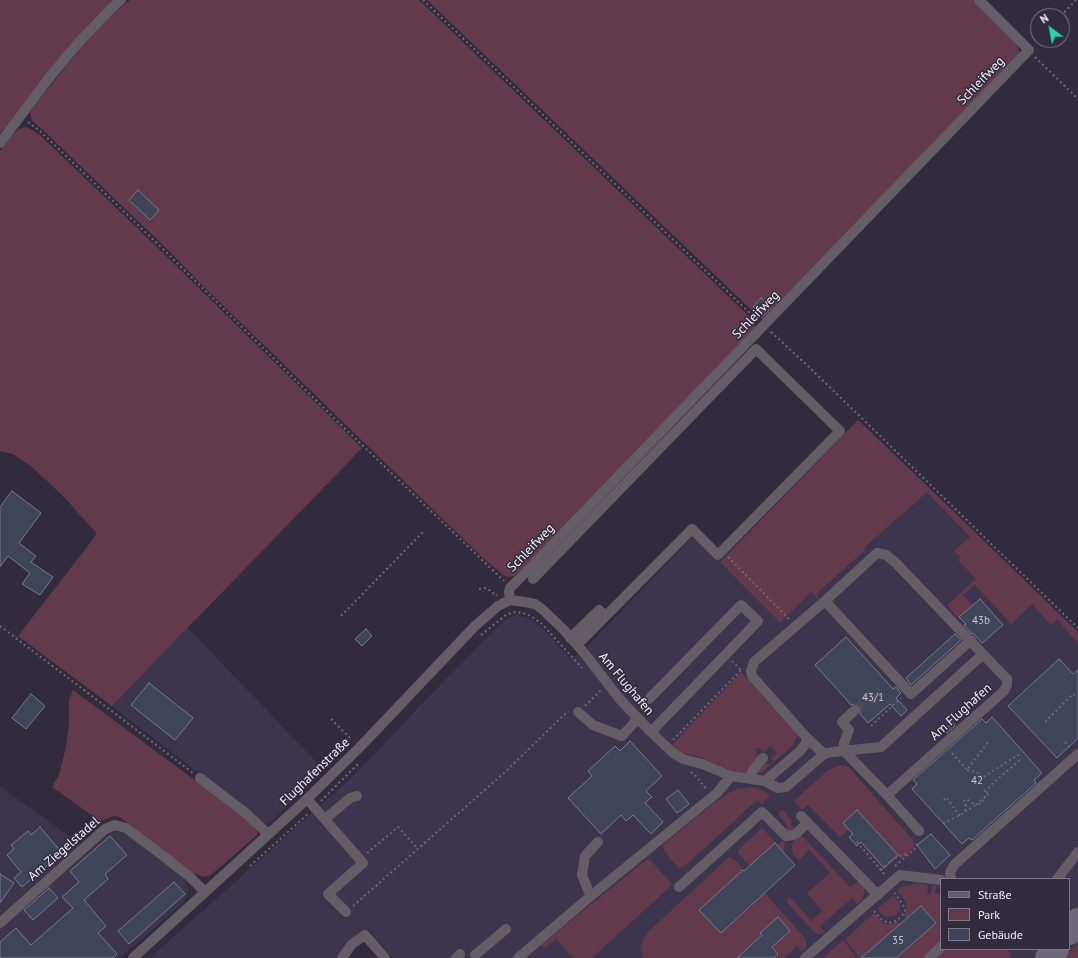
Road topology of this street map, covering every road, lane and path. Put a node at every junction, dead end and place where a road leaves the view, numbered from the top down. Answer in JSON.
{"nodes":[{"id":1,"x":122,"y":0,"type":"edge"},
{"id":2,"x":422,"y":0,"type":"edge"},
{"id":3,"x":979,"y":0,"type":"edge"},
{"id":4,"x":1076,"y":0,"type":"edge"},
{"id":5,"x":1068,"y":8,"type":"edge"},
{"id":6,"x":1029,"y":50,"type":"junction"},
{"id":7,"x":1078,"y":99,"type":"edge"},
{"id":8,"x":20,"y":116,"type":"junction"},
{"id":9,"x":0,"y":143,"type":"edge"},
{"id":10,"x":763,"y":326,"type":"junction"},
{"id":11,"x":423,"y":532,"type":"dead end"},
{"id":12,"x":722,"y":551,"type":"junction"},
{"id":13,"x":533,"y":579,"type":"dead end"},
{"id":14,"x":510,"y":588,"type":"junction"},
{"id":15,"x":480,"y":589,"type":"dead end"},
{"id":16,"x":500,"y":594,"type":"dead end"},
{"id":17,"x":510,"y":600,"type":"junction"},
{"id":18,"x":825,"y":601,"type":"junction"},
{"id":19,"x":341,"y":616,"type":"dead end"},
{"id":20,"x":790,"y":620,"type":"dead end"},
{"id":21,"x":0,"y":626,"type":"edge"},
{"id":22,"x":1078,"y":628,"type":"edge"},
{"id":23,"x":481,"y":636,"type":"dead end"},
{"id":24,"x":970,"y":640,"type":"junction"},
{"id":25,"x":574,"y":642,"type":"junction"},
{"id":26,"x":983,"y":654,"type":"junction"},
{"id":27,"x":725,"y":655,"type":"junction"},
{"id":28,"x":586,"y":672,"type":"dead end"},
{"id":29,"x":607,"y":683,"type":"junction"},
{"id":30,"x":902,"y":697,"type":"dead end"},
{"id":31,"x":1077,"y":698,"type":"dead end"},
{"id":32,"x":649,"y":699,"type":"dead end"},
{"id":33,"x":855,"y":710,"type":"tunnel mouth"},
{"id":34,"x":574,"y":711,"type":"junction"},
{"id":35,"x":331,"y":719,"type":"dead end"},
{"id":36,"x":638,"y":719,"type":"junction"},
{"id":37,"x":1045,"y":722,"type":"dead end"},
{"id":38,"x":872,"y":726,"type":"dead end"},
{"id":39,"x":651,"y":732,"type":"junction"},
{"id":40,"x":807,"y":738,"type":"junction"},
{"id":41,"x":352,"y":740,"type":"dead end"},
{"id":42,"x":989,"y":741,"type":"dead end"},
{"id":43,"x":670,"y":744,"type":"dead end"},
{"id":44,"x":844,"y":751,"type":"junction"},
{"id":45,"x":952,"y":753,"type":"dead end"},
{"id":46,"x":824,"y":754,"type":"junction"},
{"id":47,"x":1078,"y":754,"type":"edge"},
{"id":48,"x":763,"y":758,"type":"dead end"},
{"id":49,"x":689,"y":770,"type":"dead end"},
{"id":50,"x":967,"y":770,"type":"junction"},
{"id":51,"x":731,"y":776,"type":"junction"},
{"id":52,"x":200,"y":778,"type":"joint"},
{"id":53,"x":750,"y":779,"type":"junction"},
{"id":54,"x":766,"y":781,"type":"junction"},
{"id":55,"x":984,"y":790,"type":"dead end"},
{"id":56,"x":710,"y":793,"type":"dead end"},
{"id":57,"x":887,"y":795,"type":"junction"},
{"id":58,"x":358,"y":796,"type":"dead end"},
{"id":59,"x":307,"y":799,"type":"junction"},
{"id":60,"x":944,"y":800,"type":"dead end"},
{"id":61,"x":325,"y":819,"type":"junction"},
{"id":62,"x":943,"y":823,"type":"dead end"},
{"id":63,"x":919,"y":831,"type":"joint"},
{"id":64,"x":268,"y":834,"type":"junction"},
{"id":65,"x":598,"y":842,"type":"dead end"},
{"id":66,"x":857,"y":842,"type":"dead end"},
{"id":67,"x":418,"y":849,"type":"junction"},
{"id":68,"x":1078,"y":852,"type":"edge"},
{"id":69,"x":909,"y":854,"type":"junction"},
{"id":70,"x":360,"y":859,"type":"junction"},
{"id":71,"x":891,"y":869,"type":"dead end"},
{"id":72,"x":881,"y":870,"type":"junction"},
{"id":73,"x":885,"y":874,"type":"dead end"},
{"id":74,"x":951,"y":878,"type":"edge"},
{"id":75,"x":1058,"y":878,"type":"edge"},
{"id":76,"x":940,"y":880,"type":"edge"},
{"id":77,"x":888,"y":886,"type":"junction"},
{"id":78,"x":679,"y":887,"type":"dead end"},
{"id":79,"x":205,"y":892,"type":"junction"},
{"id":80,"x":592,"y":895,"type":"junction"},
{"id":81,"x":878,"y":895,"type":"junction"},
{"id":82,"x":867,"y":904,"type":"junction"},
{"id":83,"x":346,"y":912,"type":"joint"},
{"id":84,"x":0,"y":923,"type":"edge"},
{"id":85,"x":506,"y":929,"type":"dead end"},
{"id":86,"x":940,"y":948,"type":"edge"},
{"id":87,"x":476,"y":955,"type":"dead end"},
{"id":88,"x":132,"y":958,"type":"edge"},
{"id":89,"x":342,"y":958,"type":"edge"},
{"id":90,"x":385,"y":958,"type":"edge"},
{"id":91,"x":518,"y":958,"type":"edge"},
{"id":92,"x":805,"y":958,"type":"edge"},
{"id":93,"x":929,"y":958,"type":"edge"}],
"edges":[{"from":1,"to":8,"type":"street"},
{"from":2,"to":10,"type":"path"},
{"from":3,"to":6,"type":"street"},
{"from":4,"to":5,"type":"path"},
{"from":6,"to":7,"type":"path"},
{"from":6,"to":10,"type":"street","name":"Schleifweg"},
{"from":8,"to":9,"type":"street"},
{"from":8,"to":14,"type":"path"},
{"from":10,"to":14,"type":"street","name":"Schleifweg"},
{"from":10,"to":22,"type":"path"},
{"from":11,"to":19,"type":"path"},
{"from":12,"to":13,"type":"street"},
{"from":12,"to":20,"type":"path"},
{"from":12,"to":25,"type":"street"},
{"from":14,"to":17,"type":"street","name":"Schleifweg"},
{"from":15,"to":16,"type":"path"},
{"from":17,"to":25,"type":"street","name":"Am Flughafen"},
{"from":17,"to":59,"type":"street","name":"Flughafenstraße"},
{"from":18,"to":24,"type":"street"},
{"from":18,"to":24,"type":"street"},
{"from":18,"to":40,"type":"street"},
{"from":21,"to":52,"type":"path"},
{"from":23,"to":28,"type":"path"},
{"from":24,"to":26,"type":"street"},
{"from":25,"to":29,"type":"street","name":"Am Flughafen"},
{"from":26,"to":44,"type":"street"},
{"from":26,"to":57,"type":"street","name":"Am Flughafen"},
{"from":27,"to":32,"type":"street"},
{"from":27,"to":39,"type":"street"},
{"from":27,"to":43,"type":"path"},
{"from":29,"to":34,"type":"path"},
{"from":29,"to":36,"type":"street","name":"Am Flughafen"},
{"from":30,"to":38,"type":"path"},
{"from":31,"to":37,"type":"path"},
{"from":33,"to":44,"type":"street"},
{"from":34,"to":36,"type":"street"},
{"from":34,"to":67,"type":"path"},
{"from":35,"to":41,"type":"path"},
{"from":36,"to":39,"type":"street","name":"Am Flughafen"},
{"from":39,"to":51,"type":"street","name":"Am Flughafen"},
{"from":40,"to":46,"type":"street"},
{"from":40,"to":54,"type":"street"},
{"from":42,"to":50,"type":"path"},
{"from":44,"to":46,"type":"street"},
{"from":44,"to":57,"type":"street"},
{"from":45,"to":50,"type":"path"},
{"from":46,"to":54,"type":"street","name":"Am Flughafen"},
{"from":47,"to":74,"type":"street"},
{"from":48,"to":53,"type":"street"},
{"from":49,"to":56,"type":"path"},
{"from":50,"to":62,"type":"path"},
{"from":51,"to":53,"type":"street","name":"Am Flughafen"},
{"from":51,"to":80,"type":"street"},
{"from":52,"to":64,"type":"street"},
{"from":53,"to":54,"type":"street","name":"Am Flughafen"},
{"from":55,"to":60,"type":"path"},
{"from":57,"to":63,"type":"street"},
{"from":58,"to":61,"type":"street"},
{"from":59,"to":61,"type":"street"},
{"from":59,"to":64,"type":"street","name":"Flughafenstraße"},
{"from":61,"to":70,"type":"street"},
{"from":63,"to":69,"type":"path"},
{"from":64,"to":79,"type":"street","name":"Flughafenstraße"},
{"from":65,"to":80,"type":"street"},
{"from":66,"to":72,"type":"path"},
{"from":67,"to":70,"type":"path"},
{"from":67,"to":83,"type":"path"},
{"from":68,"to":75,"type":"street"},
{"from":69,"to":71,"type":"path"},
{"from":69,"to":72,"type":"path"},
{"from":70,"to":83,"type":"street"},
{"from":72,"to":73,"type":"path"},
{"from":76,"to":77,"type":"street"},
{"from":77,"to":81,"type":"street"},
{"from":77,"to":82,"type":"path"},
{"from":78,"to":81,"type":"street"},
{"from":79,"to":84,"type":"street","name":"Am Ziegelstadel"},
{"from":79,"to":88,"type":"street","name":"Flughafenstraße"},
{"from":80,"to":91,"type":"street"},
{"from":81,"to":82,"type":"street"},
{"from":82,"to":92,"type":"street"},
{"from":85,"to":87,"type":"street"},
{"from":86,"to":93,"type":"street"},
{"from":89,"to":90,"type":"street"}]}
